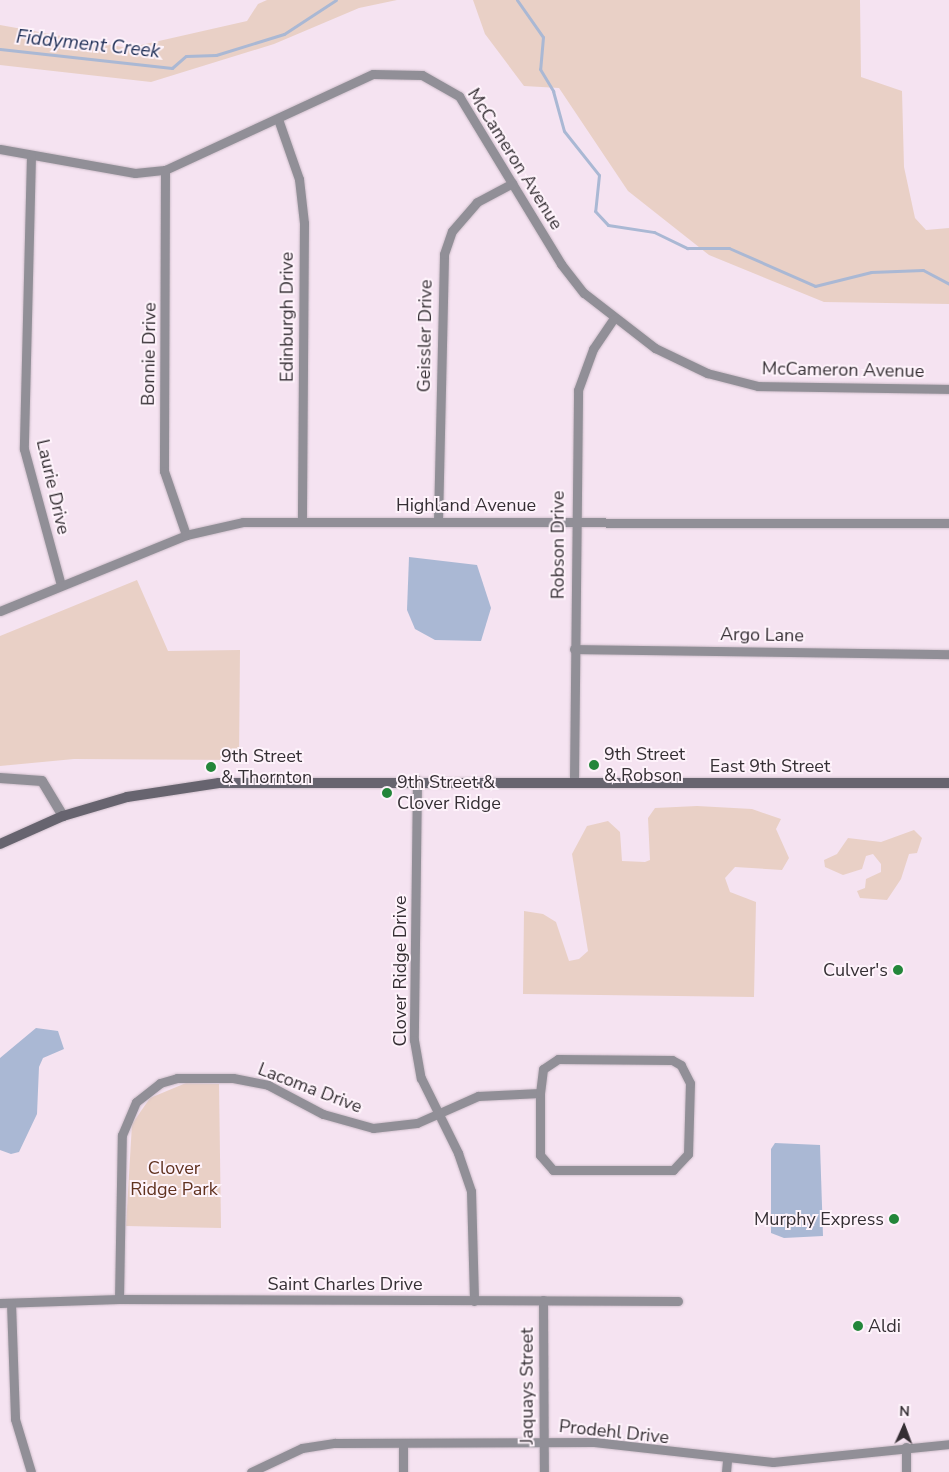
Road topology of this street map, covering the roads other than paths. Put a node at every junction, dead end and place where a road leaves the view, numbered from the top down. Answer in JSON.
{"nodes":[{"id":1,"x":278,"y":119,"type":"junction"},
{"id":2,"x":0,"y":149,"type":"edge"},
{"id":3,"x":31,"y":155,"type":"junction"},
{"id":4,"x":166,"y":170,"type":"junction"},
{"id":5,"x":512,"y":183,"type":"junction"},
{"id":6,"x":613,"y":319,"type":"junction"},
{"id":7,"x":949,"y":389,"type":"edge"},
{"id":8,"x":302,"y":520,"type":"junction"},
{"id":9,"x":438,"y":521,"type":"junction"},
{"id":10,"x":574,"y":521,"type":"junction"},
{"id":11,"x":949,"y":523,"type":"edge"},
{"id":12,"x":186,"y":535,"type":"junction"},
{"id":13,"x":61,"y":585,"type":"junction"},
{"id":14,"x":0,"y":611,"type":"edge"},
{"id":15,"x":574,"y":649,"type":"junction"},
{"id":16,"x":949,"y":654,"type":"edge"},
{"id":17,"x":0,"y":778,"type":"edge"},
{"id":18,"x":417,"y":780,"type":"junction"},
{"id":19,"x":574,"y":780,"type":"junction"},
{"id":20,"x":949,"y":783,"type":"edge"},
{"id":21,"x":63,"y":816,"type":"junction"},
{"id":22,"x":0,"y":844,"type":"edge"},
{"id":23,"x":540,"y":1093,"type":"junction"},
{"id":24,"x":438,"y":1114,"type":"junction"},
{"id":25,"x":119,"y":1299,"type":"junction"},
{"id":26,"x":543,"y":1300,"type":"junction"},
{"id":27,"x":474,"y":1301,"type":"junction"},
{"id":28,"x":678,"y":1301,"type":"dead end"},
{"id":29,"x":0,"y":1303,"type":"edge"},
{"id":30,"x":12,"y":1303,"type":"junction"},
{"id":31,"x":543,"y":1442,"type":"junction"},
{"id":32,"x":403,"y":1443,"type":"junction"},
{"id":33,"x":949,"y":1444,"type":"edge"},
{"id":34,"x":906,"y":1447,"type":"junction"},
{"id":35,"x":727,"y":1460,"type":"junction"},
{"id":36,"x":31,"y":1472,"type":"edge"},
{"id":37,"x":251,"y":1472,"type":"edge"},
{"id":38,"x":403,"y":1472,"type":"edge"},
{"id":39,"x":544,"y":1472,"type":"edge"},
{"id":40,"x":726,"y":1472,"type":"edge"},
{"id":41,"x":906,"y":1472,"type":"edge"}],
"edges":[{"from":1,"to":4,"type":"street","name":"McCameron Avenue"},
{"from":1,"to":5,"type":"street","name":"McCameron Avenue"},
{"from":1,"to":8,"type":"street","name":"Edinburgh Drive"},
{"from":2,"to":3,"type":"street","name":"McCameron Avenue"},
{"from":3,"to":4,"type":"street","name":"McCameron Avenue"},
{"from":3,"to":13,"type":"street","name":"Laurie Drive"},
{"from":4,"to":12,"type":"street","name":"Bonnie Drive"},
{"from":5,"to":6,"type":"street","name":"McCameron Avenue"},
{"from":5,"to":9,"type":"street","name":"Geissler Drive"},
{"from":6,"to":7,"type":"street","name":"McCameron Avenue"},
{"from":6,"to":10,"type":"street","name":"Robson Drive"},
{"from":8,"to":9,"type":"street","name":"Highland Avenue"},
{"from":8,"to":12,"type":"street","name":"Highland Avenue"},
{"from":9,"to":10,"type":"street","name":"Highland Avenue"},
{"from":10,"to":11,"type":"street","name":"Highland Avenue"},
{"from":10,"to":15,"type":"street","name":"Robson Drive"},
{"from":12,"to":13,"type":"street","name":"Highland Avenue"},
{"from":13,"to":14,"type":"street","name":"Highland Avenue"},
{"from":15,"to":16,"type":"street","name":"Argo Lane"},
{"from":15,"to":19,"type":"street","name":"Robson Drive"},
{"from":17,"to":21,"type":"street"},
{"from":18,"to":19,"type":"main road","name":"East 9th Street"},
{"from":18,"to":21,"type":"main road","name":"East 9th Street"},
{"from":18,"to":24,"type":"street","name":"Clover Ridge Drive"},
{"from":19,"to":20,"type":"main road","name":"East 9th Street"},
{"from":21,"to":22,"type":"main road","name":"East 9th Street"},
{"from":23,"to":23,"type":"street"},
{"from":23,"to":24,"type":"street","name":"Lacoma Drive"},
{"from":24,"to":25,"type":"street","name":"Lacoma Drive"},
{"from":24,"to":27,"type":"street","name":"Clover Ridge Drive"},
{"from":25,"to":27,"type":"street","name":"Saint Charles Drive"},
{"from":25,"to":30,"type":"street","name":"Saint Charles Drive"},
{"from":26,"to":27,"type":"street","name":"Saint Charles Drive"},
{"from":26,"to":28,"type":"street","name":"Saint Charles Drive"},
{"from":26,"to":31,"type":"street","name":"Jaquays Street"},
{"from":29,"to":30,"type":"street","name":"Saint Charles Drive"},
{"from":30,"to":36,"type":"street"},
{"from":31,"to":32,"type":"street","name":"Prodehl Drive"},
{"from":31,"to":35,"type":"street","name":"Prodehl Drive"},
{"from":31,"to":39,"type":"street","name":"Jaquays Street"},
{"from":32,"to":37,"type":"street","name":"Prodehl Drive"},
{"from":32,"to":38,"type":"street"},
{"from":33,"to":34,"type":"street","name":"Prodehl Drive"},
{"from":34,"to":35,"type":"street","name":"Prodehl Drive"},
{"from":34,"to":41,"type":"street"},
{"from":35,"to":40,"type":"street"}]}
